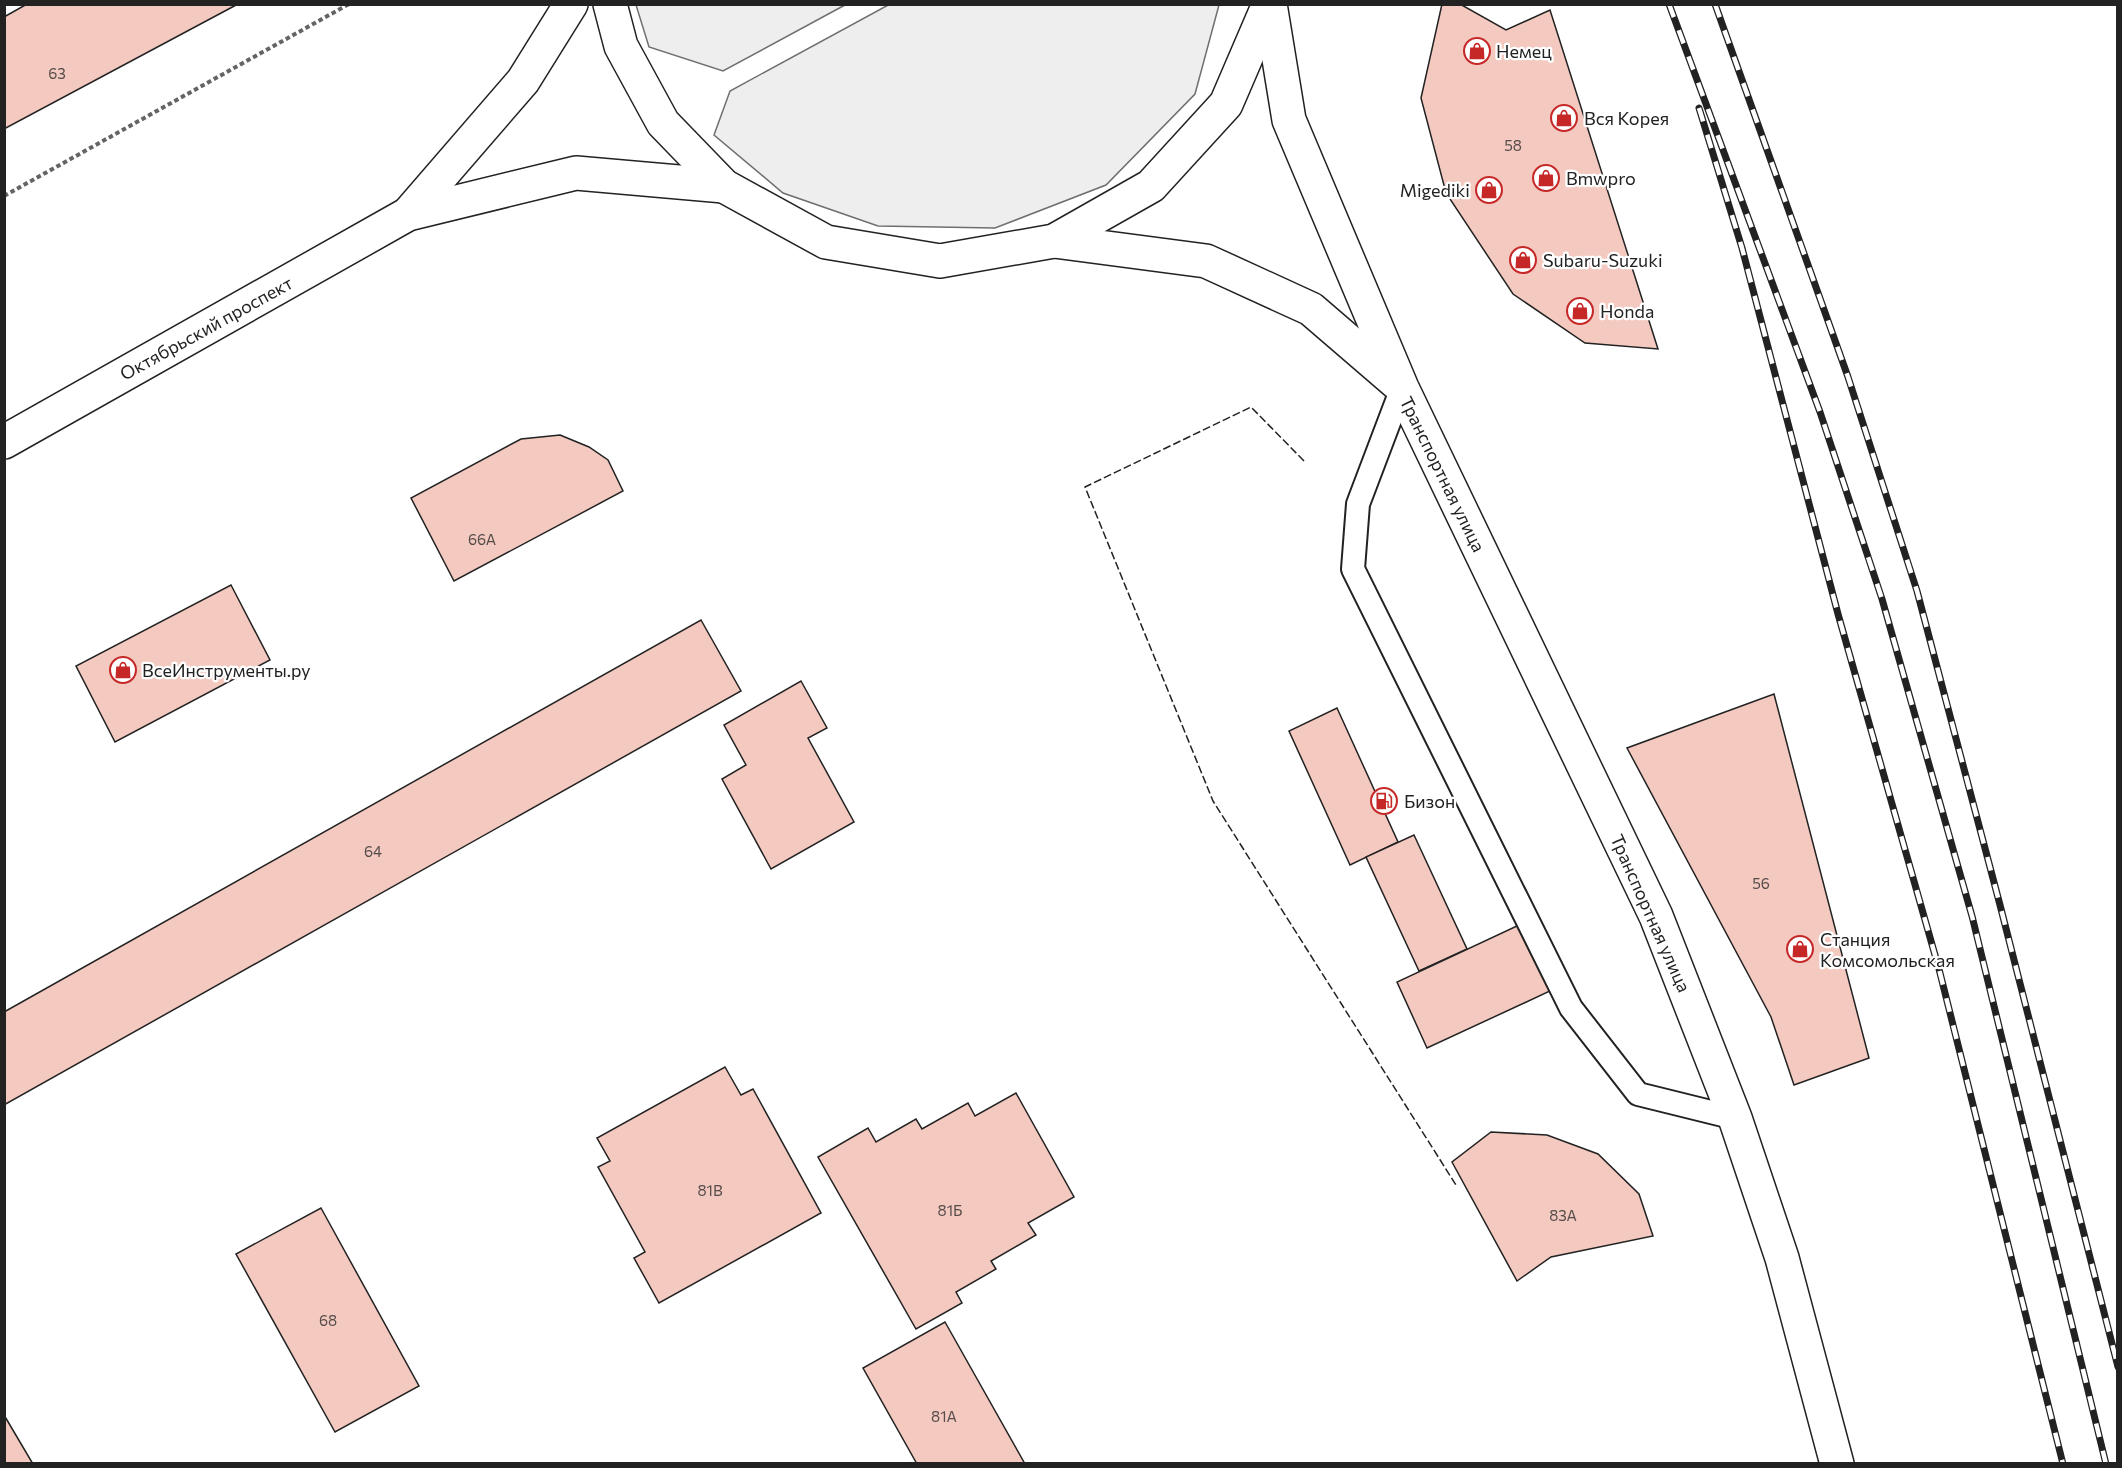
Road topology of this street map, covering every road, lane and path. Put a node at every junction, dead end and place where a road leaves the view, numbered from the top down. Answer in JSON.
{"nodes":[{"id":1,"x":349,"y":4,"type":"edge"},
{"id":2,"x":571,"y":4,"type":"edge"},
{"id":3,"x":610,"y":4,"type":"edge"},
{"id":4,"x":1270,"y":4,"type":"edge"},
{"id":5,"x":724,"y":186,"type":"junction"},
{"id":6,"x":4,"y":196,"type":"edge"},
{"id":7,"x":408,"y":214,"type":"junction"},
{"id":8,"x":1054,"y":241,"type":"junction"},
{"id":9,"x":1402,"y":388,"type":"junction"},
{"id":10,"x":4,"y":442,"type":"edge"},
{"id":11,"x":1735,"y":1118,"type":"junction"},
{"id":12,"x":1837,"y":1464,"type":"edge"}],
"edges":[{"from":1,"to":6,"type":"path"},
{"from":2,"to":7,"type":"main road","name":"Октябрьский проспект"},
{"from":3,"to":5,"type":"main road"},
{"from":4,"to":8,"type":"main road"},
{"from":4,"to":9,"type":"main road","name":"Транспортная улица"},
{"from":5,"to":7,"type":"main road","name":"Октябрьский проспект"},
{"from":5,"to":8,"type":"main road"},
{"from":7,"to":10,"type":"main road","name":"Октябрьский проспект"},
{"from":8,"to":9,"type":"main road","name":"Транспортная улица"},
{"from":9,"to":11,"type":"main road","name":"Транспортная улица"},
{"from":9,"to":11,"type":"lane"},
{"from":11,"to":12,"type":"main road","name":"Транспортная улица"}]}
